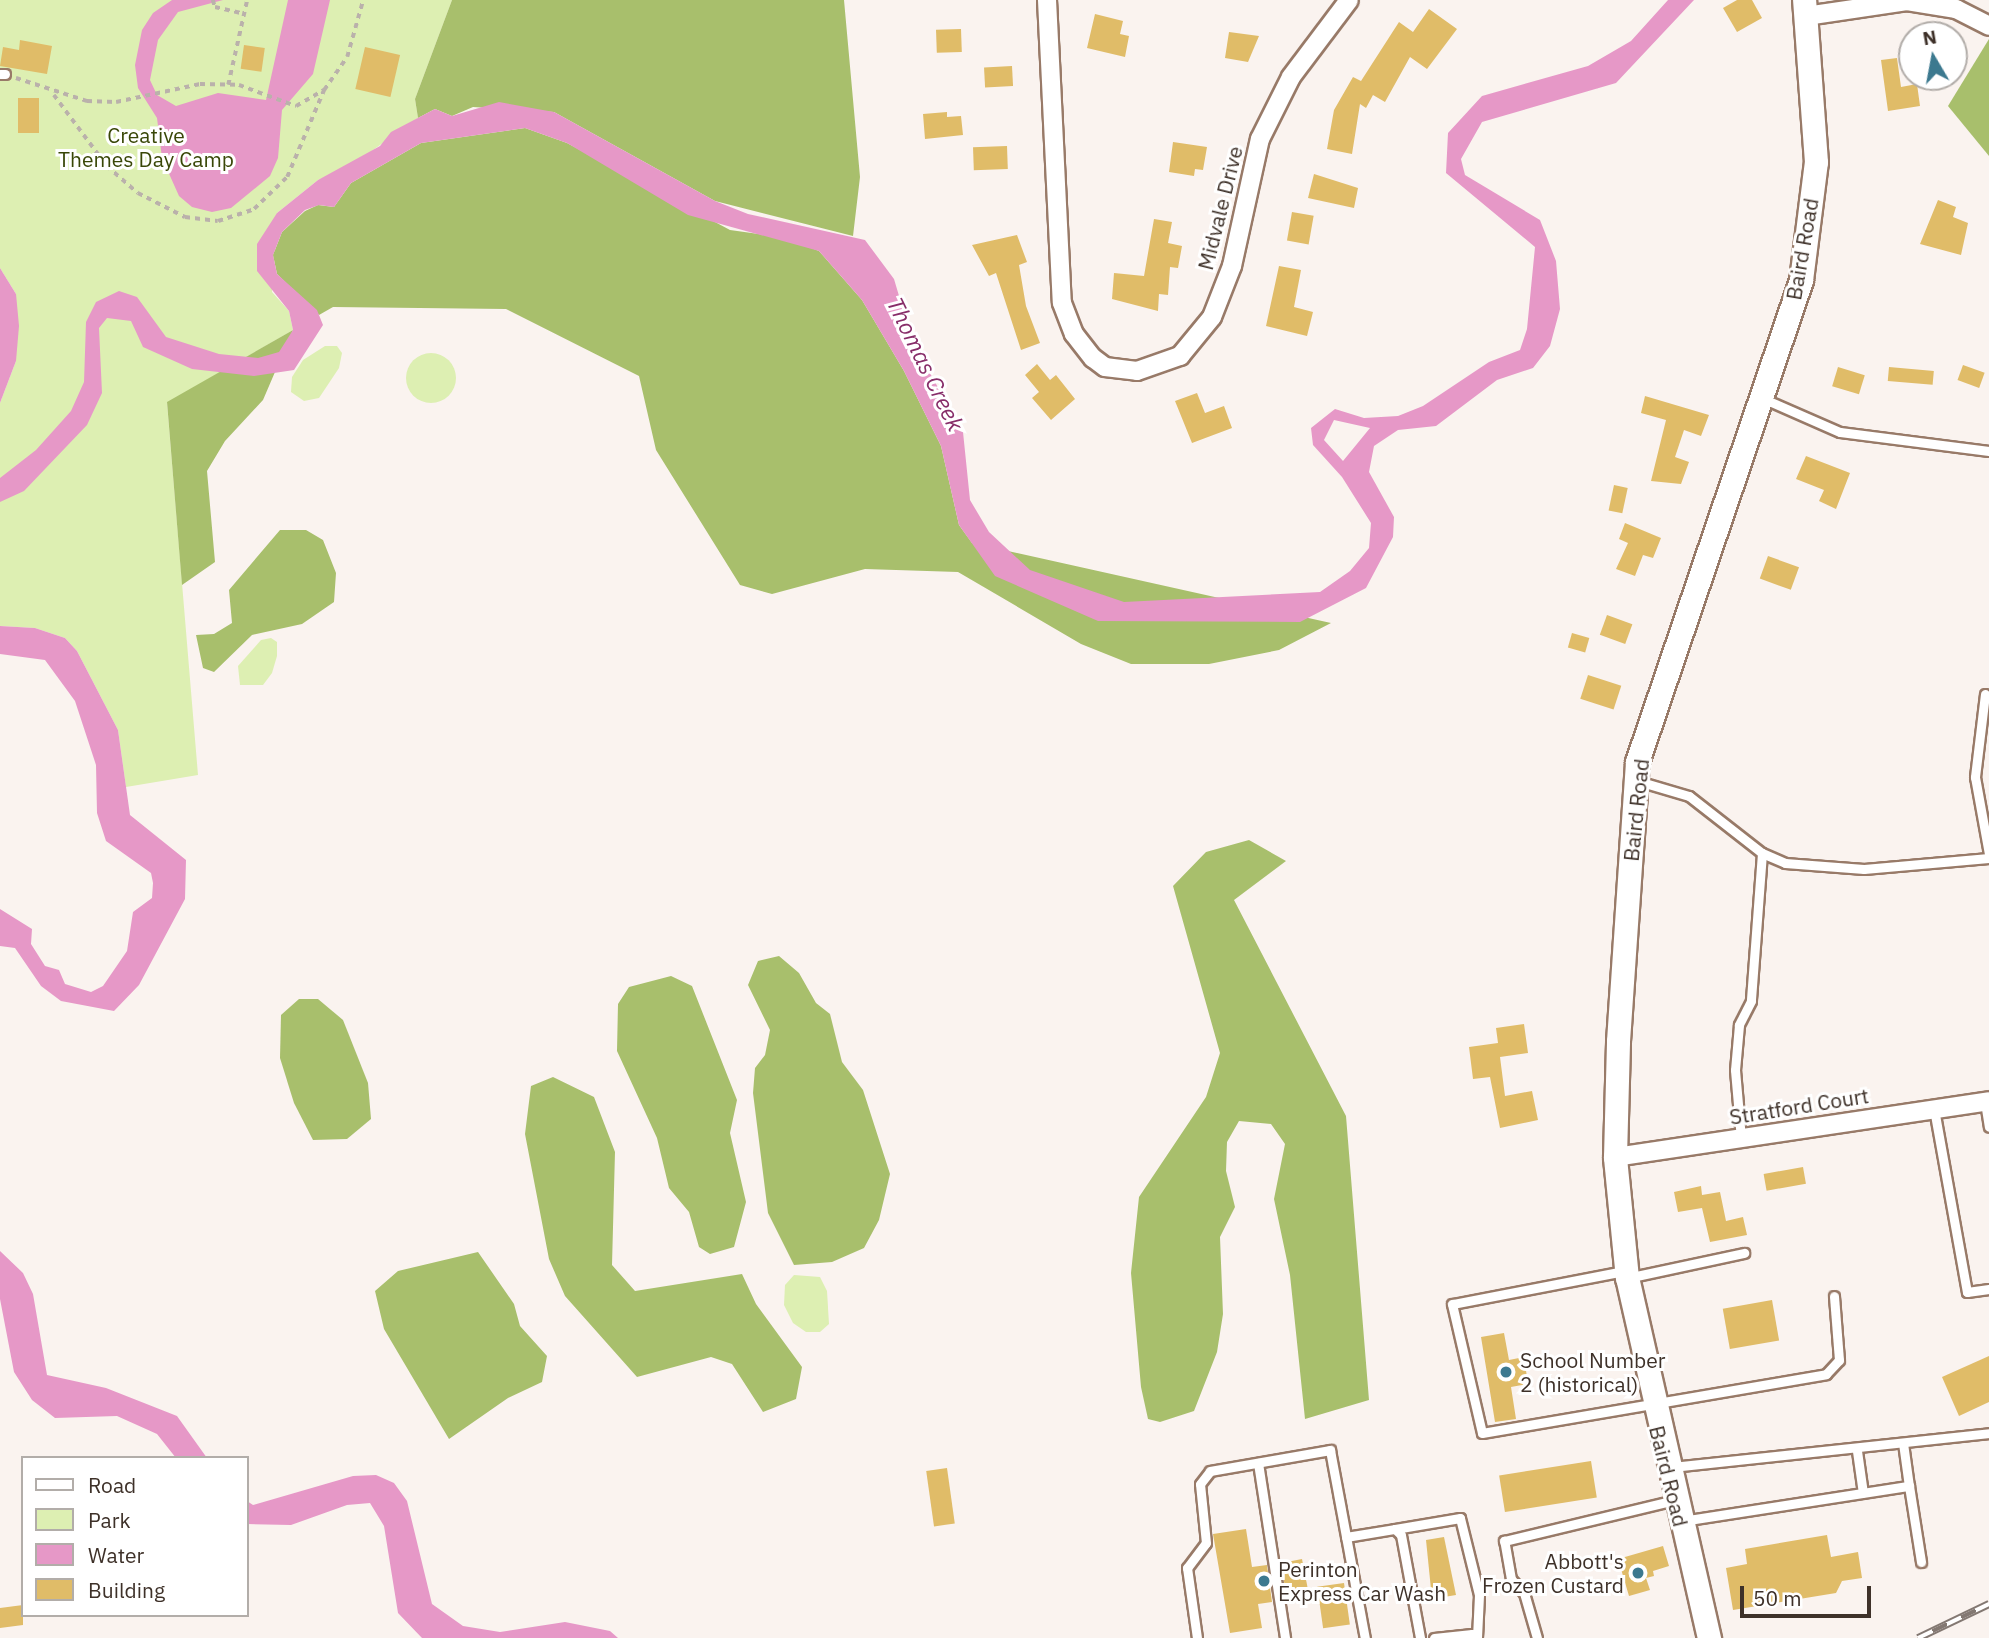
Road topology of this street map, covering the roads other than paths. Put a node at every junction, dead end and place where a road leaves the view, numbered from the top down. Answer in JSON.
{"nodes":[{"id":1,"x":1047,"y":0,"type":"edge"},
{"id":2,"x":1349,"y":0,"type":"edge"},
{"id":3,"x":1805,"y":8,"type":"edge"},
{"id":4,"x":1989,"y":26,"type":"edge"},
{"id":5,"x":1762,"y":398,"type":"junction"},
{"id":6,"x":1989,"y":451,"type":"edge"},
{"id":7,"x":1985,"y":694,"type":"dead end"},
{"id":8,"x":1636,"y":780,"type":"junction"},
{"id":9,"x":1762,"y":853,"type":"junction"},
{"id":10,"x":1989,"y":856,"type":"edge"},
{"id":11,"x":1987,"y":1101,"type":"edge"},
{"id":12,"x":1934,"y":1109,"type":"junction"},
{"id":13,"x":1989,"y":1128,"type":"edge"},
{"id":14,"x":1741,"y":1138,"type":"junction"},
{"id":15,"x":1615,"y":1157,"type":"junction"},
{"id":16,"x":1744,"y":1253,"type":"dead end"},
{"id":17,"x":1627,"y":1275,"type":"junction"},
{"id":18,"x":1989,"y":1289,"type":"edge"},
{"id":19,"x":1834,"y":1296,"type":"dead end"},
{"id":20,"x":1651,"y":1401,"type":"junction"},
{"id":21,"x":1989,"y":1433,"type":"edge"},
{"id":22,"x":1903,"y":1443,"type":"junction"},
{"id":23,"x":1857,"y":1451,"type":"junction"},
{"id":24,"x":1258,"y":1463,"type":"junction"},
{"id":25,"x":1667,"y":1468,"type":"junction"},
{"id":26,"x":1909,"y":1486,"type":"junction"},
{"id":27,"x":1863,"y":1493,"type":"junction"},
{"id":28,"x":1677,"y":1510,"type":"junction"},
{"id":29,"x":1395,"y":1529,"type":"junction"},
{"id":30,"x":1346,"y":1537,"type":"junction"},
{"id":31,"x":1920,"y":1562,"type":"dead end"},
{"id":32,"x":1197,"y":1638,"type":"edge"},
{"id":33,"x":1285,"y":1638,"type":"edge"},
{"id":34,"x":1365,"y":1638,"type":"edge"},
{"id":35,"x":1420,"y":1638,"type":"edge"},
{"id":36,"x":1434,"y":1638,"type":"edge"},
{"id":37,"x":1478,"y":1638,"type":"edge"},
{"id":38,"x":1537,"y":1638,"type":"edge"},
{"id":39,"x":1709,"y":1638,"type":"edge"}],
"edges":[{"from":1,"to":2,"type":"street","name":"Midvale Drive"},
{"from":3,"to":4,"type":"street"},
{"from":3,"to":5,"type":"street","name":"Baird Road"},
{"from":5,"to":6,"type":"lane"},
{"from":5,"to":8,"type":"street","name":"Baird Road"},
{"from":7,"to":10,"type":"lane"},
{"from":8,"to":9,"type":"lane"},
{"from":8,"to":15,"type":"street","name":"Baird Road"},
{"from":9,"to":10,"type":"lane"},
{"from":9,"to":14,"type":"lane"},
{"from":11,"to":12,"type":"street","name":"Stratford Court"},
{"from":11,"to":13,"type":"lane"},
{"from":12,"to":14,"type":"street","name":"Stratford Court"},
{"from":12,"to":18,"type":"lane"},
{"from":14,"to":15,"type":"street","name":"Stratford Court"},
{"from":15,"to":17,"type":"street","name":"Baird Road"},
{"from":16,"to":17,"type":"lane"},
{"from":17,"to":20,"type":"street","name":"Baird Road"},
{"from":17,"to":20,"type":"lane"},
{"from":19,"to":20,"type":"lane"},
{"from":20,"to":25,"type":"street","name":"Baird Road"},
{"from":21,"to":22,"type":"lane"},
{"from":22,"to":23,"type":"lane"},
{"from":22,"to":26,"type":"lane"},
{"from":23,"to":25,"type":"lane"},
{"from":23,"to":27,"type":"lane"},
{"from":24,"to":30,"type":"lane"},
{"from":24,"to":32,"type":"lane"},
{"from":24,"to":33,"type":"lane"},
{"from":25,"to":28,"type":"street","name":"Baird Road"},
{"from":26,"to":27,"type":"lane"},
{"from":26,"to":31,"type":"lane"},
{"from":27,"to":28,"type":"lane"},
{"from":28,"to":38,"type":"lane"},
{"from":28,"to":39,"type":"street","name":"Baird Road"},
{"from":29,"to":30,"type":"lane"},
{"from":29,"to":35,"type":"lane"},
{"from":29,"to":37,"type":"lane"},
{"from":30,"to":34,"type":"lane"},
{"from":36,"to":37,"type":"lane"}]}
